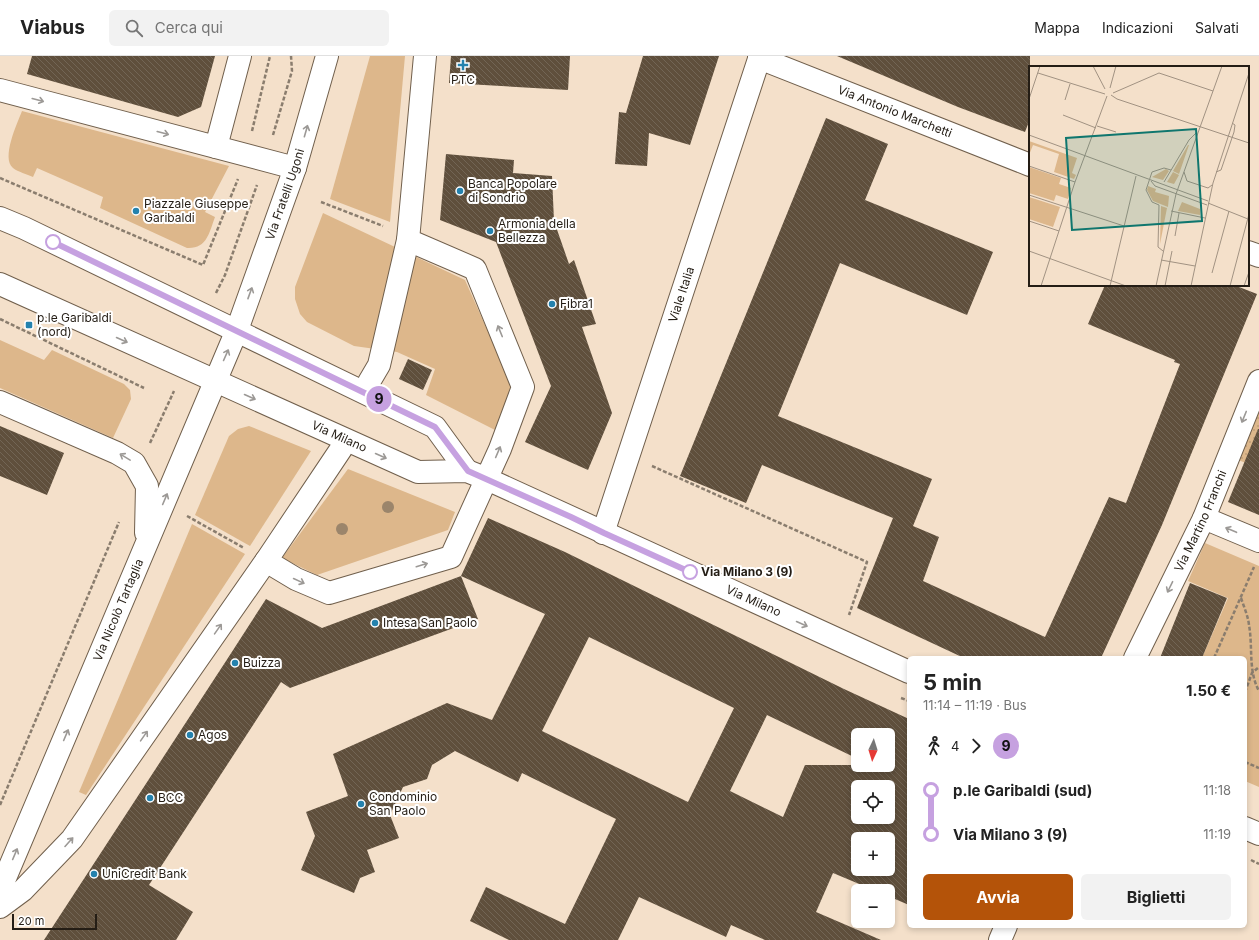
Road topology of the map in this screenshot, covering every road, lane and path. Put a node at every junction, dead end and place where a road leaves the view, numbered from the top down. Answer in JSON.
{"nodes":[{"id":1,"x":240,"y":56,"type":"edge"},
{"id":2,"x":270,"y":56,"type":"edge"},
{"id":3,"x":291,"y":56,"type":"edge"},
{"id":4,"x":327,"y":56,"type":"edge"},
{"id":5,"x":425,"y":56,"type":"edge"},
{"id":6,"x":760,"y":57,"type":"edge"},
{"id":7,"x":0,"y":90,"type":"edge"},
{"id":8,"x":252,"y":132,"type":"dead end"},
{"id":9,"x":216,"y":147,"type":"junction"},
{"id":10,"x":266,"y":161,"type":"junction"},
{"id":11,"x":1029,"y":165,"type":"edge"},
{"id":12,"x":295,"y":168,"type":"junction"},
{"id":13,"x":240,"y":173,"type":"dead end"},
{"id":14,"x":0,"y":178,"type":"edge"},
{"id":15,"x":321,"y":202,"type":"dead end"},
{"id":16,"x":0,"y":218,"type":"edge"},
{"id":17,"x":409,"y":232,"type":"junction"},
{"id":18,"x":1249,"y":252,"type":"edge"},
{"id":19,"x":1259,"y":256,"type":"edge"},
{"id":20,"x":0,"y":284,"type":"edge"},
{"id":21,"x":206,"y":315,"type":"junction"},
{"id":22,"x":0,"y":319,"type":"edge"},
{"id":23,"x":237,"y":330,"type":"junction"},
{"id":24,"x":183,"y":367,"type":"junction"},
{"id":25,"x":215,"y":381,"type":"junction"},
{"id":26,"x":1259,"y":381,"type":"edge"},
{"id":27,"x":369,"y":382,"type":"dead end"},
{"id":28,"x":144,"y":388,"type":"dead end"},
{"id":29,"x":0,"y":402,"type":"edge"},
{"id":30,"x":341,"y":450,"type":"dead end"},
{"id":31,"x":652,"y":466,"type":"dead end"},
{"id":32,"x":138,"y":471,"type":"junction"},
{"id":33,"x":477,"y":475,"type":"junction"},
{"id":34,"x":122,"y":515,"type":"dead end"},
{"id":35,"x":186,"y":516,"type":"dead end"},
{"id":36,"x":1204,"y":518,"type":"junction"},
{"id":37,"x":604,"y":533,"type":"junction"},
{"id":38,"x":1259,"y":542,"type":"edge"},
{"id":39,"x":146,"y":544,"type":"junction"},
{"id":40,"x":246,"y":549,"type":"dead end"},
{"id":41,"x":266,"y":561,"type":"junction"},
{"id":42,"x":1254,"y":567,"type":"dead end"},
{"id":43,"x":1240,"y":598,"type":"junction"},
{"id":44,"x":849,"y":615,"type":"dead end"},
{"id":45,"x":1136,"y":656,"type":"edge"},
{"id":46,"x":1215,"y":656,"type":"edge"},
{"id":47,"x":1259,"y":667,"type":"edge"},
{"id":48,"x":907,"y":671,"type":"edge"},
{"id":49,"x":1252,"y":673,"type":"junction"},
{"id":50,"x":1247,"y":687,"type":"edge"},
{"id":51,"x":1259,"y":691,"type":"edge"},
{"id":52,"x":1247,"y":763,"type":"edge"},
{"id":53,"x":1259,"y":768,"type":"edge"},
{"id":54,"x":0,"y":805,"type":"edge"},
{"id":55,"x":1247,"y":829,"type":"edge"},
{"id":56,"x":1259,"y":834,"type":"edge"},
{"id":57,"x":0,"y":890,"type":"edge"},
{"id":58,"x":0,"y":907,"type":"edge"},
{"id":59,"x":1005,"y":928,"type":"edge"},
{"id":60,"x":1000,"y":940,"type":"edge"}],
"edges":[{"from":1,"to":9,"type":"street"},
{"from":2,"to":8,"type":"path"},
{"from":3,"to":10,"type":"path"},
{"from":12,"to":4,"type":"street","name":"Via Fratelli Ugoni","one_way":true},
{"from":5,"to":17,"type":"street"},
{"from":6,"to":11,"type":"street","name":"Via Antonio Marchetti"},
{"from":6,"to":37,"type":"street","name":"Viale Italia"},
{"from":7,"to":9,"type":"street","one_way":true},
{"from":9,"to":10,"type":"street"},
{"from":10,"to":12,"type":"street"},
{"from":10,"to":21,"type":"path"},
{"from":23,"to":12,"type":"street","name":"Via Fratelli Ugoni","one_way":true},
{"from":13,"to":14,"type":"path"},
{"from":15,"to":17,"type":"path"},
{"from":16,"to":21,"type":"street"},
{"from":17,"to":27,"type":"street"},
{"from":33,"to":17,"type":"street","one_way":true},
{"from":18,"to":19,"type":"street"},
{"from":20,"to":24,"type":"street","one_way":true},
{"from":21,"to":23,"type":"street"},
{"from":22,"to":28,"type":"path"},
{"from":25,"to":23,"type":"street","name":"Via Nicolò Tartaglia","one_way":true},
{"from":23,"to":33,"type":"street","name":"Via Milano"},
{"from":24,"to":25,"type":"street"},
{"from":24,"to":32,"type":"path"},
{"from":25,"to":33,"type":"street","name":"Via Milano","one_way":true},
{"from":39,"to":25,"type":"street","name":"Via Nicolò Tartaglia","one_way":true},
{"from":26,"to":36,"type":"street","name":"Via Martino Franchi","one_way":true},
{"from":32,"to":29,"type":"street","one_way":true},
{"from":30,"to":41,"type":"street","name":"Via Milano"},
{"from":31,"to":44,"type":"path"},
{"from":32,"to":39,"type":"street"},
{"from":33,"to":37,"type":"street","name":"Via Milano"},
{"from":41,"to":33,"type":"street","one_way":true},
{"from":34,"to":54,"type":"path"},
{"from":35,"to":40,"type":"path"},
{"from":38,"to":36,"type":"street","one_way":true},
{"from":36,"to":45,"type":"street","name":"Via Martino Franchi","one_way":true},
{"from":37,"to":48,"type":"street","name":"Via Milano","one_way":true},
{"from":57,"to":39,"type":"street","name":"Via Nicolò Tartaglia","one_way":true},
{"from":58,"to":41,"type":"street","one_way":true},
{"from":42,"to":43,"type":"path"},
{"from":43,"to":46,"type":"path"},
{"from":43,"to":49,"type":"path"},
{"from":47,"to":49,"type":"path"},
{"from":49,"to":50,"type":"path"},
{"from":49,"to":51,"type":"path"},
{"from":52,"to":53,"type":"path"},
{"from":55,"to":56,"type":"street"},
{"from":59,"to":60,"type":"street"}]}
